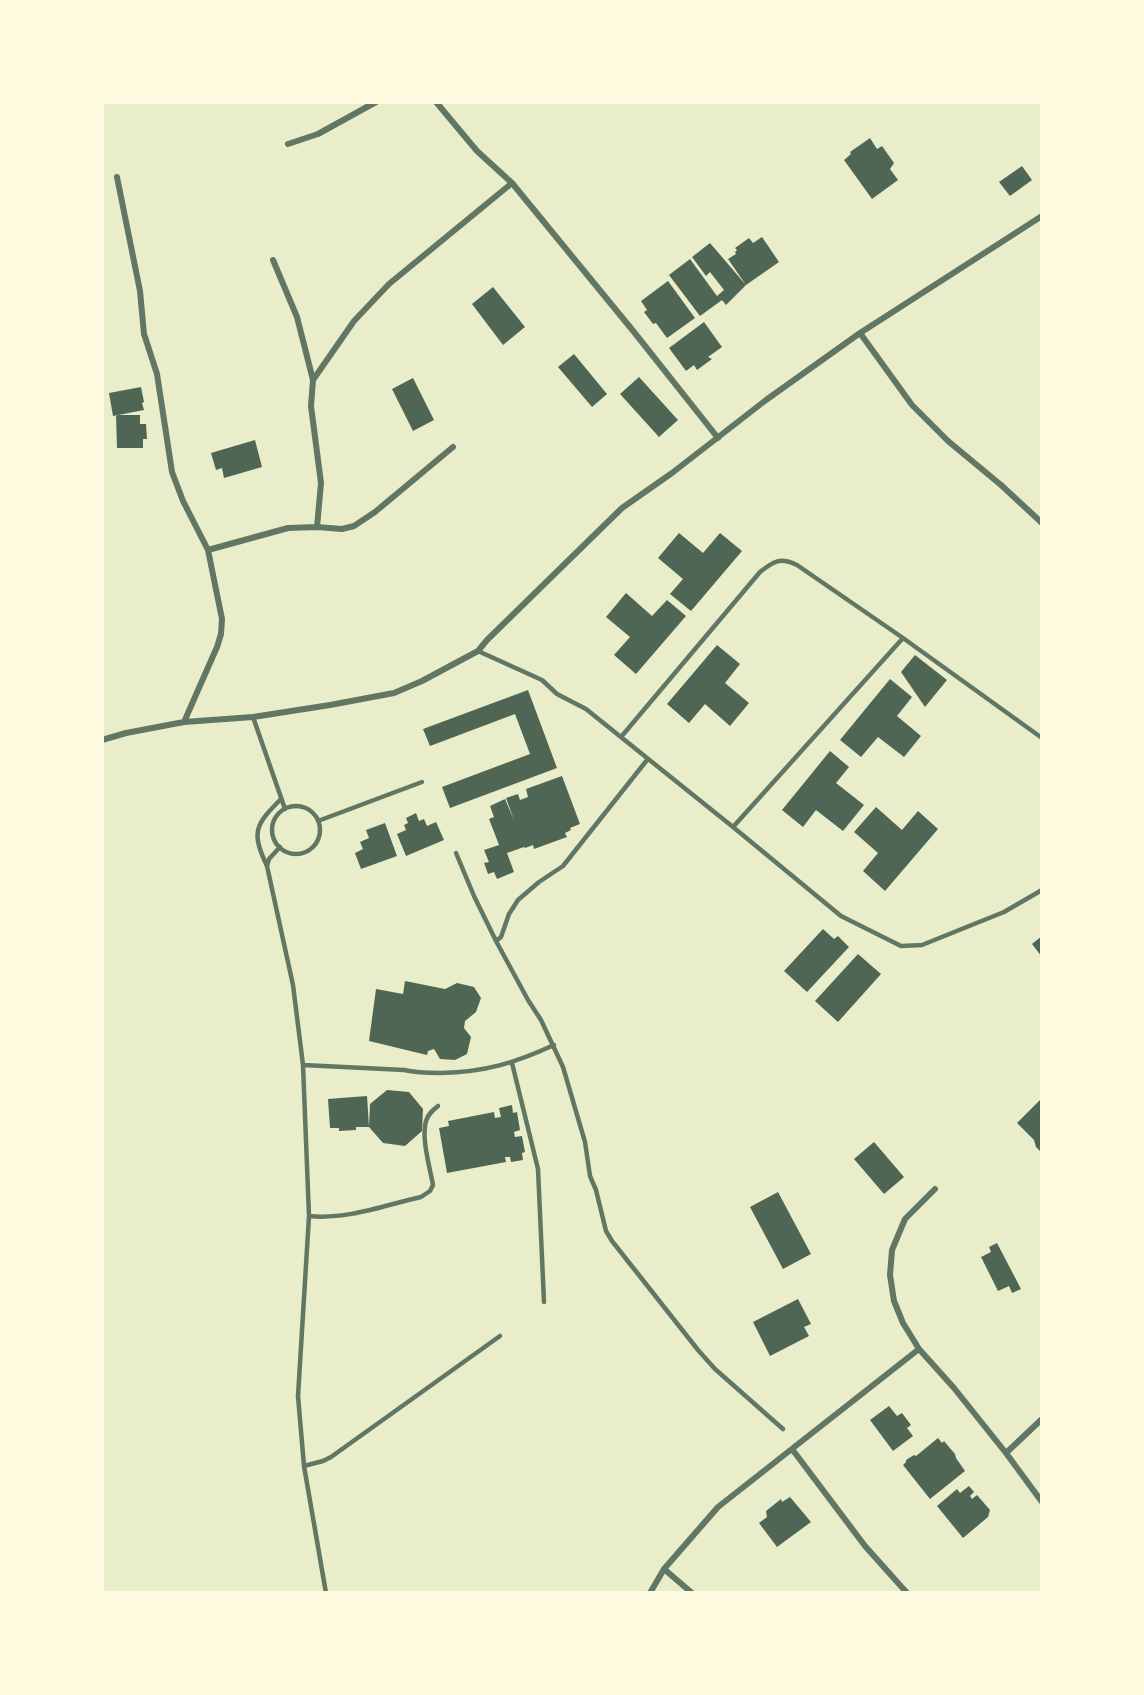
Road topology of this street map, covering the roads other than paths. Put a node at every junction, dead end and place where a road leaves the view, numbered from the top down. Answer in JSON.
{"nodes":[{"id":1,"x":376,"y":102,"type":"edge"},
{"id":2,"x":436,"y":102,"type":"edge"},
{"id":3,"x":288,"y":144,"type":"dead end"},
{"id":4,"x":117,"y":177,"type":"dead end"},
{"id":5,"x":512,"y":183,"type":"junction"},
{"id":6,"x":1042,"y":216,"type":"edge"},
{"id":7,"x":273,"y":260,"type":"dead end"},
{"id":8,"x":860,"y":333,"type":"junction"},
{"id":9,"x":313,"y":380,"type":"junction"},
{"id":10,"x":718,"y":438,"type":"junction"},
{"id":11,"x":453,"y":447,"type":"dead end"},
{"id":12,"x":1042,"y":523,"type":"edge"},
{"id":13,"x":317,"y":528,"type":"junction"},
{"id":14,"x":208,"y":550,"type":"junction"},
{"id":15,"x":903,"y":638,"type":"junction"},
{"id":16,"x":478,"y":651,"type":"junction"},
{"id":17,"x":253,"y":717,"type":"junction"},
{"id":18,"x":184,"y":722,"type":"junction"},
{"id":19,"x":621,"y":737,"type":"junction"},
{"id":20,"x":1042,"y":738,"type":"edge"},
{"id":21,"x":102,"y":740,"type":"edge"},
{"id":22,"x":647,"y":760,"type":"junction"},
{"id":23,"x":422,"y":782,"type":"dead end"},
{"id":24,"x":281,"y":799,"type":"junction"},
{"id":25,"x":285,"y":809,"type":"junction"},
{"id":26,"x":318,"y":821,"type":"junction"},
{"id":27,"x":733,"y":827,"type":"junction"},
{"id":28,"x":280,"y":848,"type":"junction"},
{"id":29,"x":456,"y":853,"type":"dead end"},
{"id":30,"x":267,"y":866,"type":"junction"},
{"id":31,"x":1042,"y":890,"type":"edge"},
{"id":32,"x":496,"y":941,"type":"junction"},
{"id":33,"x":554,"y":1045,"type":"junction"},
{"id":34,"x":512,"y":1063,"type":"junction"},
{"id":35,"x":303,"y":1065,"type":"junction"},
{"id":36,"x":438,"y":1106,"type":"dead end"},
{"id":37,"x":935,"y":1189,"type":"dead end"},
{"id":38,"x":309,"y":1216,"type":"junction"},
{"id":39,"x":544,"y":1302,"type":"dead end"},
{"id":40,"x":500,"y":1336,"type":"dead end"},
{"id":41,"x":919,"y":1349,"type":"junction"},
{"id":42,"x":1042,"y":1419,"type":"edge"},
{"id":43,"x":783,"y":1429,"type":"dead end"},
{"id":44,"x":792,"y":1449,"type":"junction"},
{"id":45,"x":1006,"y":1453,"type":"junction"},
{"id":46,"x":304,"y":1466,"type":"junction"},
{"id":47,"x":1042,"y":1502,"type":"edge"},
{"id":48,"x":664,"y":1569,"type":"junction"},
{"id":49,"x":326,"y":1593,"type":"edge"},
{"id":50,"x":650,"y":1593,"type":"edge"},
{"id":51,"x":692,"y":1593,"type":"edge"},
{"id":52,"x":907,"y":1593,"type":"edge"}],
"edges":[{"from":1,"to":3,"type":"street"},
{"from":2,"to":5,"type":"street"},
{"from":4,"to":14,"type":"street"},
{"from":5,"to":9,"type":"street"},
{"from":5,"to":10,"type":"street"},
{"from":6,"to":8,"type":"street"},
{"from":7,"to":9,"type":"street"},
{"from":8,"to":10,"type":"street"},
{"from":8,"to":12,"type":"street"},
{"from":9,"to":13,"type":"street"},
{"from":10,"to":16,"type":"street"},
{"from":11,"to":13,"type":"street"},
{"from":13,"to":14,"type":"street"},
{"from":14,"to":18,"type":"street"},
{"from":15,"to":19,"type":"lane"},
{"from":15,"to":20,"type":"lane"},
{"from":15,"to":27,"type":"lane"},
{"from":16,"to":17,"type":"street"},
{"from":16,"to":19,"type":"lane"},
{"from":17,"to":18,"type":"street"},
{"from":17,"to":24,"type":"lane"},
{"from":18,"to":21,"type":"street"},
{"from":19,"to":22,"type":"lane"},
{"from":22,"to":27,"type":"lane"},
{"from":22,"to":32,"type":"lane"},
{"from":23,"to":26,"type":"lane"},
{"from":24,"to":25,"type":"lane"},
{"from":24,"to":30,"type":"lane"},
{"from":25,"to":26,"type":"lane"},
{"from":25,"to":28,"type":"lane"},
{"from":26,"to":28,"type":"lane"},
{"from":27,"to":31,"type":"lane"},
{"from":28,"to":30,"type":"lane"},
{"from":29,"to":32,"type":"lane"},
{"from":30,"to":35,"type":"lane"},
{"from":32,"to":33,"type":"lane"},
{"from":33,"to":34,"type":"lane"},
{"from":33,"to":43,"type":"lane"},
{"from":34,"to":35,"type":"lane"},
{"from":34,"to":39,"type":"lane"},
{"from":35,"to":38,"type":"lane"},
{"from":36,"to":38,"type":"lane"},
{"from":37,"to":41,"type":"street"},
{"from":38,"to":46,"type":"lane"},
{"from":40,"to":46,"type":"lane"},
{"from":41,"to":44,"type":"street"},
{"from":41,"to":45,"type":"street"},
{"from":42,"to":45,"type":"street"},
{"from":44,"to":48,"type":"street"},
{"from":44,"to":52,"type":"street"},
{"from":45,"to":47,"type":"street"},
{"from":46,"to":49,"type":"lane"},
{"from":48,"to":50,"type":"street"},
{"from":48,"to":51,"type":"street"}]}
